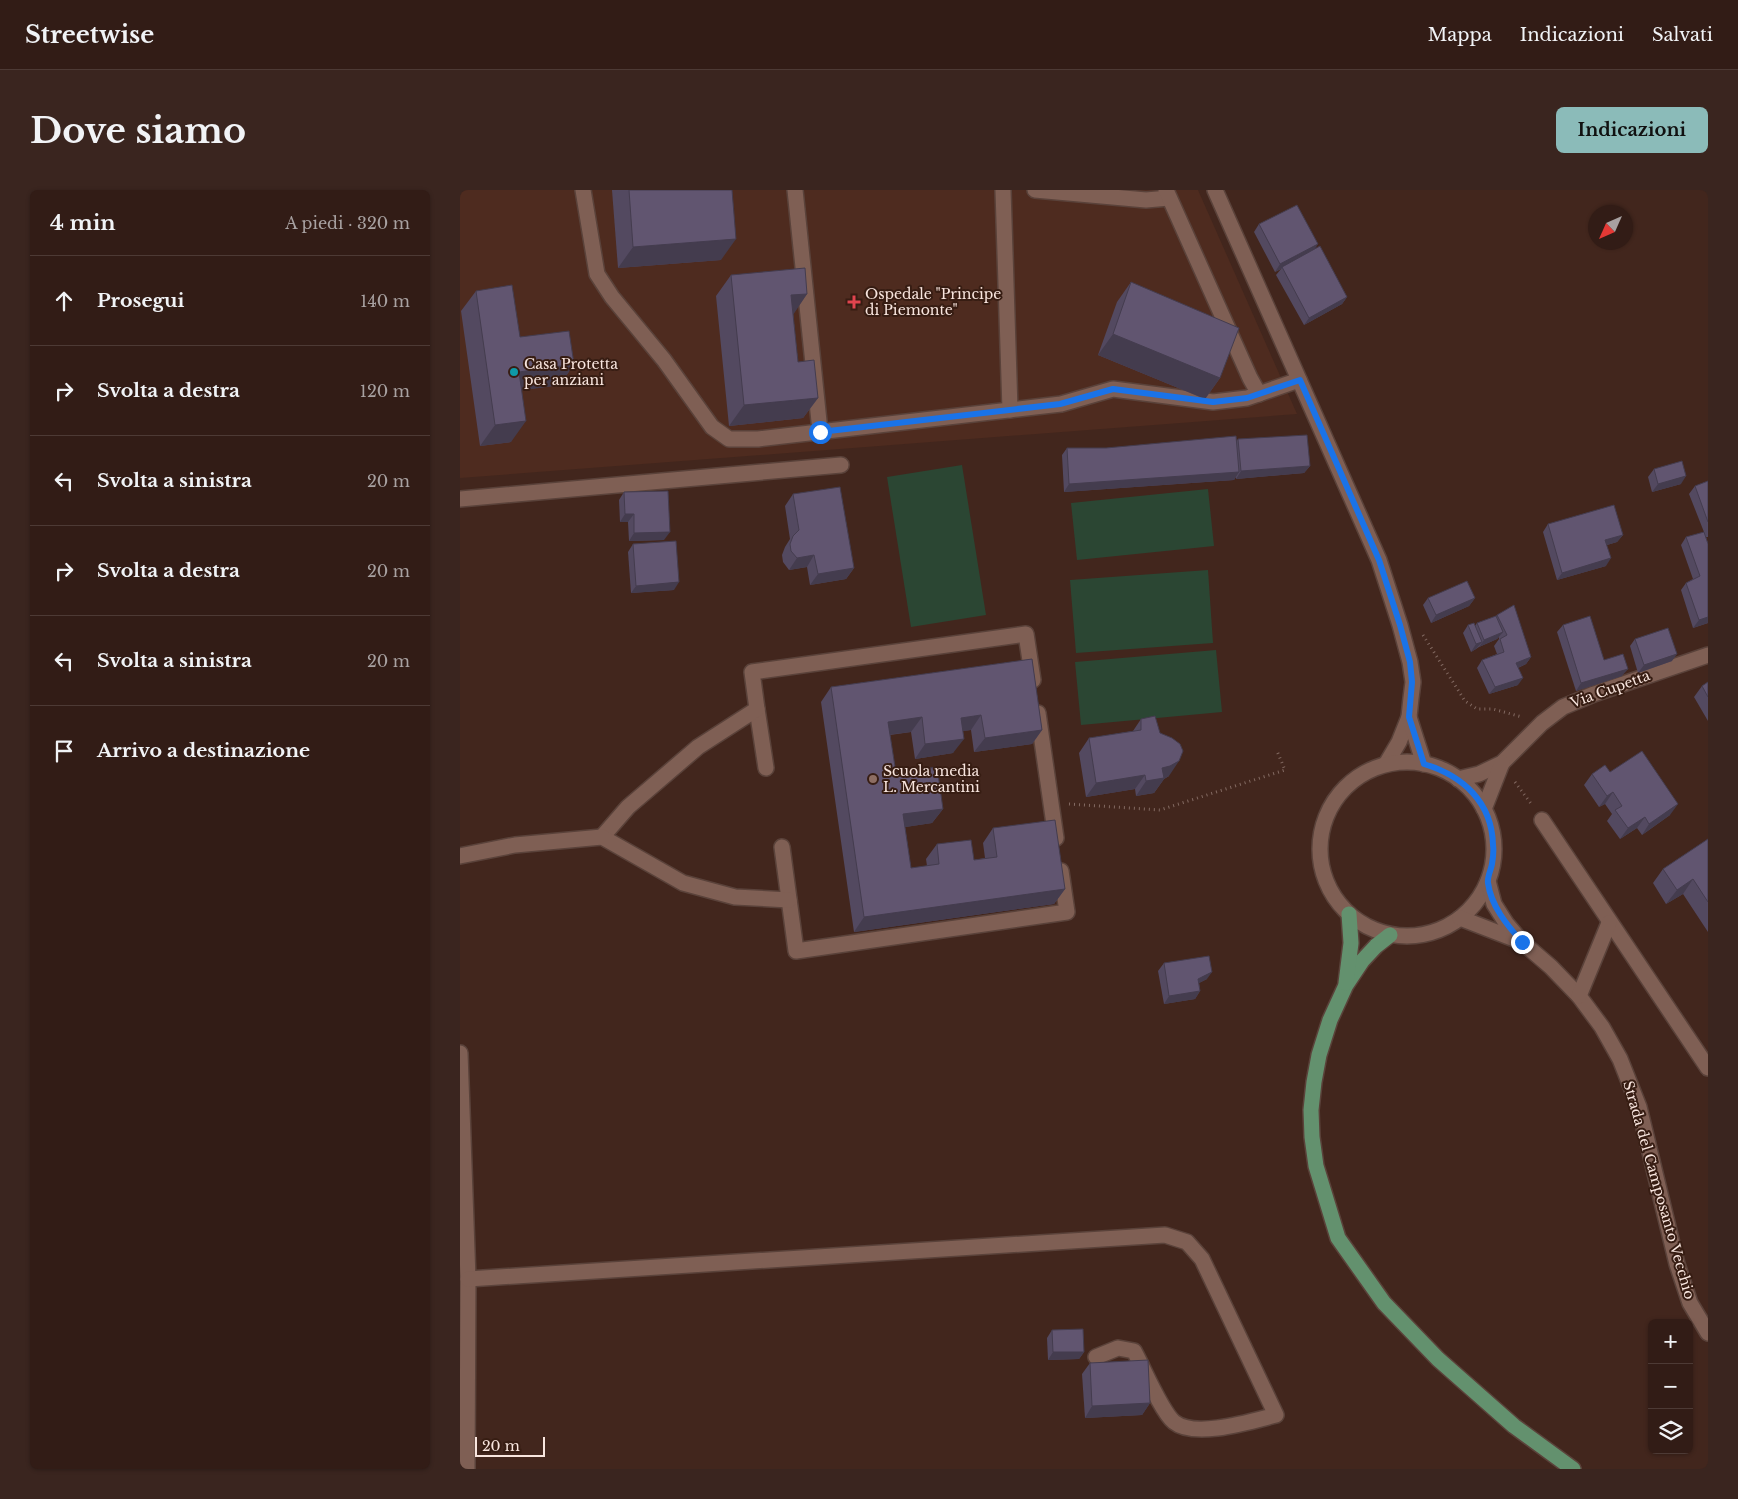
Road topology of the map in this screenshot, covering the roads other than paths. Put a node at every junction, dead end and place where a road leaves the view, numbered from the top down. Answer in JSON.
{"nodes":[{"id":1,"x":584,"y":190,"type":"edge"},
{"id":2,"x":796,"y":190,"type":"edge"},
{"id":3,"x":1003,"y":190,"type":"edge"},
{"id":4,"x":1035,"y":190,"type":"edge"},
{"id":5,"x":1215,"y":190,"type":"edge"},
{"id":6,"x":1167,"y":194,"type":"edge"},
{"id":7,"x":1300,"y":380,"type":"junction"},
{"id":8,"x":1259,"y":394,"type":"junction"},
{"id":9,"x":1010,"y":410,"type":"junction"},
{"id":10,"x":820,"y":432,"type":"junction"},
{"id":11,"x":841,"y":465,"type":"dead end"},
{"id":12,"x":460,"y":499,"type":"edge"},
{"id":13,"x":1708,"y":655,"type":"edge"},
{"id":14,"x":756,"y":708,"type":"junction"},
{"id":15,"x":1409,"y":717,"type":"junction"},
{"id":16,"x":1502,"y":763,"type":"junction"},
{"id":17,"x":1386,"y":764,"type":"junction"},
{"id":18,"x":1424,"y":764,"type":"junction"},
{"id":19,"x":766,"y":768,"type":"dead end"},
{"id":20,"x":1458,"y":779,"type":"junction"},
{"id":21,"x":1484,"y":809,"type":"junction"},
{"id":22,"x":1542,"y":820,"type":"road end"},
{"id":23,"x":602,"y":837,"type":"junction"},
{"id":24,"x":782,"y":847,"type":"dead end"},
{"id":25,"x":460,"y":856,"type":"edge"},
{"id":26,"x":1488,"y":881,"type":"junction"},
{"id":27,"x":789,"y":900,"type":"junction"},
{"id":28,"x":1349,"y":914,"type":"junction"},
{"id":29,"x":1460,"y":918,"type":"junction"},
{"id":30,"x":1609,"y":923,"type":"junction"},
{"id":31,"x":1390,"y":935,"type":"junction"},
{"id":32,"x":1522,"y":942,"type":"junction"},
{"id":33,"x":1346,"y":985,"type":"junction"},
{"id":34,"x":1580,"y":996,"type":"junction"},
{"id":35,"x":460,"y":1053,"type":"edge"},
{"id":36,"x":1708,"y":1068,"type":"edge"},
{"id":37,"x":468,"y":1279,"type":"junction"},
{"id":38,"x":1707,"y":1332,"type":"edge"},
{"id":39,"x":1096,"y":1357,"type":"dead end"},
{"id":40,"x":467,"y":1469,"type":"edge"},
{"id":41,"x":1573,"y":1469,"type":"edge"}],
"edges":[{"from":1,"to":10,"type":"street"},
{"from":2,"to":10,"type":"street"},
{"from":3,"to":9,"type":"street"},
{"from":4,"to":6,"type":"street"},
{"from":5,"to":7,"type":"street"},
{"from":6,"to":8,"type":"street"},
{"from":7,"to":8,"type":"street"},
{"from":7,"to":15,"type":"street"},
{"from":8,"to":9,"type":"street"},
{"from":9,"to":10,"type":"street"},
{"from":11,"to":12,"type":"street"},
{"from":13,"to":16,"type":"street","name":"Via Cupetta"},
{"from":14,"to":19,"type":"street"},
{"from":14,"to":23,"type":"street"},
{"from":14,"to":27,"type":"street"},
{"from":15,"to":17,"type":"street"},
{"from":15,"to":18,"type":"street"},
{"from":16,"to":20,"type":"street","name":"Via Cupetta"},
{"from":16,"to":21,"type":"street","name":"Via Cupetta"},
{"from":17,"to":18,"type":"street"},
{"from":17,"to":28,"type":"street"},
{"from":18,"to":20,"type":"street"},
{"from":20,"to":21,"type":"street"},
{"from":21,"to":26,"type":"street"},
{"from":22,"to":30,"type":"street"},
{"from":23,"to":25,"type":"street"},
{"from":23,"to":27,"type":"street"},
{"from":24,"to":27,"type":"street"},
{"from":26,"to":29,"type":"street"},
{"from":26,"to":32,"type":"street","name":"Strada del Camposanto Vecchio"},
{"from":28,"to":31,"type":"street"},
{"from":28,"to":33,"type":"main road"},
{"from":29,"to":31,"type":"street"},
{"from":29,"to":32,"type":"street","name":"Strada del Camposanto Vecchio"},
{"from":30,"to":34,"type":"street"},
{"from":30,"to":36,"type":"street"},
{"from":31,"to":33,"type":"main road"},
{"from":32,"to":34,"type":"street","name":"Strada del Camposanto Vecchio"},
{"from":33,"to":41,"type":"main road"},
{"from":34,"to":38,"type":"street","name":"Strada del Camposanto Vecchio"},
{"from":35,"to":37,"type":"street"},
{"from":37,"to":39,"type":"street"},
{"from":37,"to":40,"type":"street"}]}
